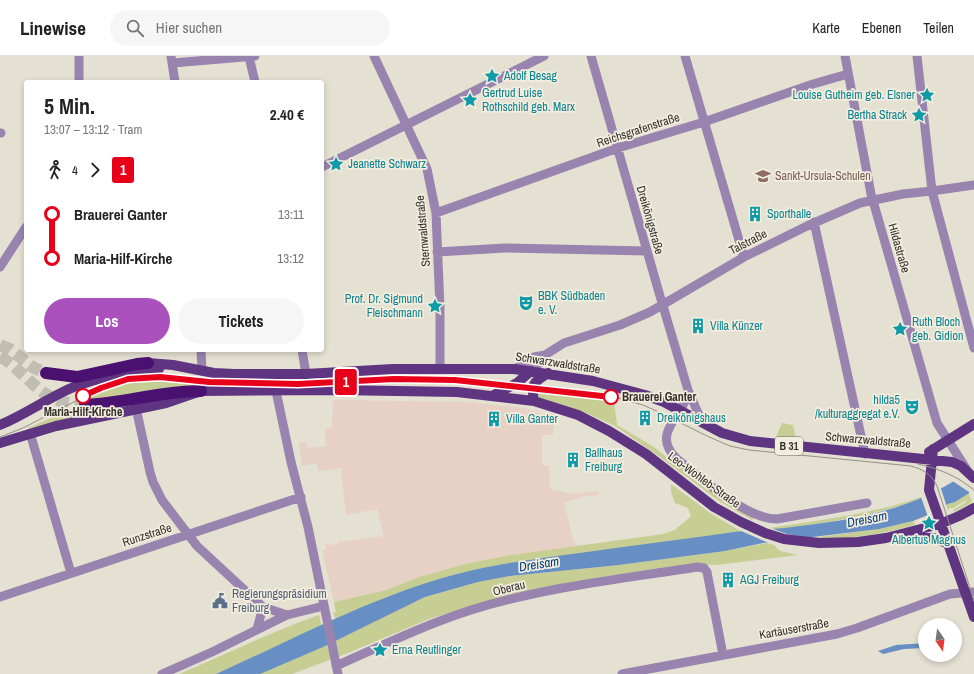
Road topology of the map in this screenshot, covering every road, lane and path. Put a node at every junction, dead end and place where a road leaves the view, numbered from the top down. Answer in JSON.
{"nodes":[{"id":1,"x":79,"y":56,"type":"edge"},
{"id":2,"x":252,"y":56,"type":"edge"},
{"id":3,"x":374,"y":56,"type":"edge"},
{"id":4,"x":544,"y":56,"type":"edge"},
{"id":5,"x":591,"y":56,"type":"edge"},
{"id":6,"x":685,"y":56,"type":"edge"},
{"id":7,"x":845,"y":56,"type":"edge"},
{"id":8,"x":917,"y":56,"type":"edge"},
{"id":9,"x":172,"y":60,"type":"edge"},
{"id":10,"x":848,"y":74,"type":"junction"},
{"id":11,"x":79,"y":80,"type":"edge"},
{"id":12,"x":175,"y":80,"type":"edge"},
{"id":13,"x":255,"y":80,"type":"edge"},
{"id":14,"x":704,"y":122,"type":"junction"},
{"id":15,"x":407,"y":124,"type":"junction"},
{"id":16,"x":618,"y":148,"type":"junction"},
{"id":17,"x":324,"y":165,"type":"edge"},
{"id":18,"x":974,"y":185,"type":"edge"},
{"id":19,"x":932,"y":191,"type":"junction"},
{"id":20,"x":872,"y":200,"type":"junction"},
{"id":21,"x":436,"y":213,"type":"junction"},
{"id":22,"x":814,"y":222,"type":"junction"},
{"id":23,"x":24,"y":230,"type":"edge"},
{"id":24,"x":646,"y":251,"type":"junction"},
{"id":25,"x":437,"y":252,"type":"junction"},
{"id":26,"x":744,"y":257,"type":"junction"},
{"id":27,"x":0,"y":267,"type":"edge"},
{"id":28,"x":662,"y":304,"type":"junction"},
{"id":29,"x":974,"y":348,"type":"edge"},
{"id":30,"x":201,"y":352,"type":"edge"},
{"id":31,"x":302,"y":352,"type":"edge"},
{"id":32,"x":545,"y":355,"type":"junction"},
{"id":33,"x":148,"y":363,"type":"joint"},
{"id":34,"x":182,"y":367,"type":"junction"},
{"id":35,"x":440,"y":368,"type":"junction"},
{"id":36,"x":514,"y":369,"type":"junction"},
{"id":37,"x":202,"y":371,"type":"junction"},
{"id":38,"x":531,"y":371,"type":"junction"},
{"id":39,"x":46,"y":373,"type":"tunnel mouth"},
{"id":40,"x":548,"y":373,"type":"junction"},
{"id":41,"x":306,"y":374,"type":"junction"},
{"id":42,"x":517,"y":383,"type":"junction"},
{"id":43,"x":688,"y":390,"type":"junction"},
{"id":44,"x":201,"y":391,"type":"junction"},
{"id":45,"x":276,"y":391,"type":"junction"},
{"id":46,"x":494,"y":395,"type":"junction"},
{"id":47,"x":534,"y":401,"type":"junction"},
{"id":48,"x":85,"y":405,"type":"tunnel mouth"},
{"id":49,"x":136,"y":408,"type":"junction"},
{"id":50,"x":680,"y":410,"type":"junction"},
{"id":51,"x":702,"y":422,"type":"junction"},
{"id":52,"x":974,"y":424,"type":"edge"},
{"id":53,"x":0,"y":425,"type":"edge"},
{"id":54,"x":30,"y":433,"type":"junction"},
{"id":55,"x":947,"y":441,"type":"junction"},
{"id":56,"x":0,"y":443,"type":"edge"},
{"id":57,"x":865,"y":454,"type":"junction"},
{"id":58,"x":933,"y":454,"type":"junction"},
{"id":59,"x":966,"y":469,"type":"edge"},
{"id":60,"x":301,"y":497,"type":"junction"},
{"id":61,"x":867,"y":502,"type":"dead end"},
{"id":62,"x":974,"y":508,"type":"edge"},
{"id":63,"x":938,"y":520,"type":"junction"},
{"id":64,"x":188,"y":534,"type":"junction"},
{"id":65,"x":894,"y":536,"type":"junction"},
{"id":66,"x":949,"y":544,"type":"junction"},
{"id":67,"x":71,"y":573,"type":"junction"},
{"id":68,"x":970,"y":591,"type":"edge"},
{"id":69,"x":0,"y":597,"type":"edge"},
{"id":70,"x":263,"y":607,"type":"junction"},
{"id":71,"x":325,"y":611,"type":"junction"},
{"id":72,"x":287,"y":615,"type":"junction"},
{"id":73,"x":974,"y":617,"type":"edge"},
{"id":74,"x":257,"y":629,"type":"junction"},
{"id":75,"x":723,"y":655,"type":"junction"},
{"id":76,"x":336,"y":666,"type":"edge"},
{"id":77,"x":162,"y":674,"type":"edge"},
{"id":78,"x":622,"y":674,"type":"edge"}],
"edges":[{"from":1,"to":11,"type":"street"},
{"from":2,"to":9,"type":"street"},
{"from":2,"to":13,"type":"street"},
{"from":3,"to":15,"type":"street","name":"Sternwaldstraße"},
{"from":4,"to":15,"type":"street"},
{"from":5,"to":16,"type":"street","name":"Dreikönigstraße"},
{"from":6,"to":14,"type":"street"},
{"from":7,"to":10,"type":"street","name":"Hildastraße"},
{"from":8,"to":19,"type":"street"},
{"from":9,"to":12,"type":"street"},
{"from":10,"to":14,"type":"street","name":"Reichsgrafenstraße"},
{"from":10,"to":20,"type":"street","name":"Hildastraße"},
{"from":14,"to":16,"type":"street","name":"Reichsgrafenstraße"},
{"from":14,"to":26,"type":"street"},
{"from":15,"to":17,"type":"street"},
{"from":15,"to":21,"type":"street","name":"Sternwaldstraße"},
{"from":16,"to":21,"type":"street","name":"Reichsgrafenstraße"},
{"from":16,"to":24,"type":"street","name":"Dreikönigstraße"},
{"from":18,"to":19,"type":"street","name":"Talstraße"},
{"from":19,"to":20,"type":"street","name":"Talstraße"},
{"from":19,"to":29,"type":"street"},
{"from":20,"to":22,"type":"street","name":"Talstraße"},
{"from":20,"to":55,"type":"street","name":"Hildastraße"},
{"from":21,"to":25,"type":"street","name":"Sternwaldstraße"},
{"from":22,"to":26,"type":"street","name":"Talstraße"},
{"from":22,"to":57,"type":"street"},
{"from":23,"to":27,"type":"street"},
{"from":24,"to":25,"type":"street"},
{"from":24,"to":28,"type":"street","name":"Dreikönigstraße"},
{"from":25,"to":35,"type":"street","name":"Sternwaldstraße"},
{"from":26,"to":28,"type":"street","name":"Talstraße"},
{"from":28,"to":32,"type":"street","name":"Talstraße"},
{"from":28,"to":43,"type":"street","name":"Dreikönigstraße"},
{"from":30,"to":37,"type":"street"},
{"from":31,"to":41,"type":"street"},
{"from":32,"to":36,"type":"street","name":"Talstraße"},
{"from":32,"to":38,"type":"street","name":"Talstraße"},
{"from":33,"to":34,"type":"main road","name":"Schwarzwaldstraße","number":"B 31"},
{"from":33,"to":39,"type":"highway","number":"B 31"},
{"from":34,"to":37,"type":"main road","name":"Schwarzwaldstraße","number":"B 31"},
{"from":34,"to":53,"type":"main road","name":"Schwarzwaldstraße"},
{"from":35,"to":36,"type":"main road","name":"Schwarzwaldstraße","number":"B 31"},
{"from":35,"to":41,"type":"main road","name":"Schwarzwaldstraße","number":"B 31"},
{"from":36,"to":38,"type":"main road","name":"Schwarzwaldstraße","number":"B 31"},
{"from":36,"to":42,"type":"main road"},
{"from":37,"to":41,"type":"main road","name":"Schwarzwaldstraße","number":"B 31"},
{"from":38,"to":40,"type":"main road","name":"Schwarzwaldstraße","number":"B 31"},
{"from":38,"to":42,"type":"main road"},
{"from":40,"to":47,"type":"main road"},
{"from":40,"to":50,"type":"main road","name":"Schwarzwaldstraße","number":"B 31"},
{"from":42,"to":46,"type":"main road"},
{"from":43,"to":50,"type":"street"},
{"from":43,"to":51,"type":"street","name":"Dreikönigstraße"},
{"from":44,"to":45,"type":"main road"},
{"from":44,"to":48,"type":"highway"},
{"from":44,"to":49,"type":"main road"},
{"from":45,"to":46,"type":"main road"},
{"from":45,"to":60,"type":"street"},
{"from":46,"to":47,"type":"main road"},
{"from":47,"to":65,"type":"main road","name":"Leo-Wohleb-Straße"},
{"from":49,"to":54,"type":"main road"},
{"from":49,"to":64,"type":"street"},
{"from":50,"to":51,"type":"main road","name":"Schwarzwaldstraße","number":"B 31"},
{"from":50,"to":61,"type":"street"},
{"from":51,"to":57,"type":"main road","name":"Schwarzwaldstraße","number":"B 31"},
{"from":52,"to":55,"type":"main road"},
{"from":54,"to":56,"type":"main road"},
{"from":54,"to":67,"type":"street"},
{"from":55,"to":58,"type":"main road"},
{"from":55,"to":59,"type":"street","name":"Hildastraße"},
{"from":57,"to":58,"type":"main road","name":"Schwarzwaldstraße","number":"B 31"},
{"from":58,"to":59,"type":"main road","name":"Schwarzwaldstraße"},
{"from":58,"to":63,"type":"main road"},
{"from":60,"to":64,"type":"street","name":"Runzstraße"},
{"from":60,"to":71,"type":"street"},
{"from":62,"to":63,"type":"main road","name":"Leo-Wohleb-Straße"},
{"from":63,"to":65,"type":"main road","name":"Leo-Wohleb-Straße"},
{"from":63,"to":66,"type":"main road"},
{"from":64,"to":67,"type":"street","name":"Runzstraße"},
{"from":64,"to":70,"type":"street"},
{"from":65,"to":66,"type":"main road"},
{"from":66,"to":68,"type":"main road"},
{"from":67,"to":69,"type":"street","name":"Runzstraße"},
{"from":68,"to":73,"type":"main road"},
{"from":68,"to":75,"type":"street","name":"Kartäuserstraße"},
{"from":70,"to":72,"type":"street"},
{"from":70,"to":74,"type":"street"},
{"from":71,"to":72,"type":"street"},
{"from":71,"to":76,"type":"street"},
{"from":72,"to":74,"type":"street"},
{"from":74,"to":77,"type":"street"},
{"from":75,"to":76,"type":"street","name":"Oberau"},
{"from":75,"to":78,"type":"street","name":"Kartäuserstraße"}]}
